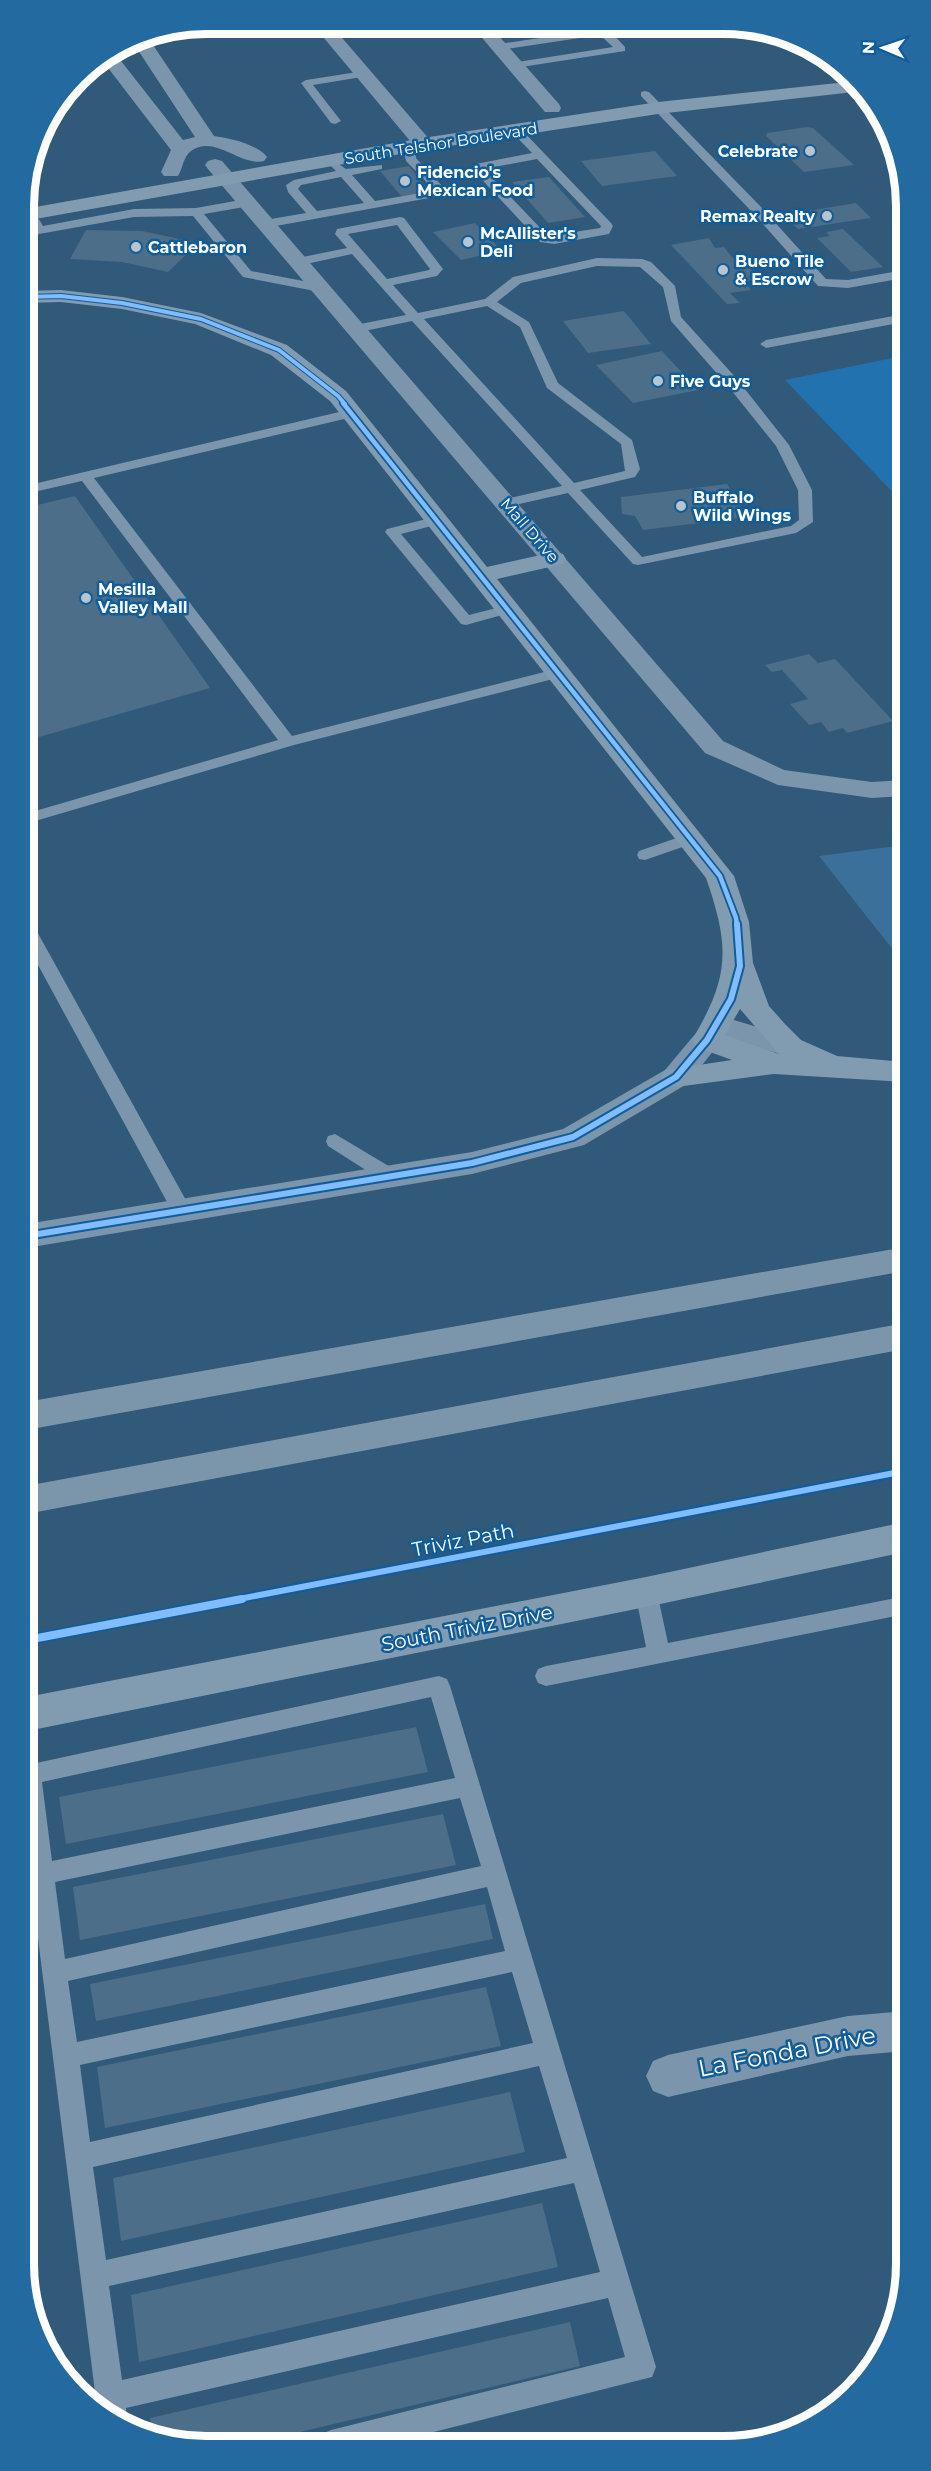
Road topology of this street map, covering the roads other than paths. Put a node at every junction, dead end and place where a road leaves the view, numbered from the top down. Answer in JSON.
{"nodes":[{"id":1,"x":488,"y":34,"type":"edge"},
{"id":2,"x":585,"y":34,"type":"edge"},
{"id":3,"x":607,"y":34,"type":"edge"},
{"id":4,"x":330,"y":35,"type":"edge"},
{"id":5,"x":145,"y":47,"type":"edge"},
{"id":6,"x":499,"y":47,"type":"junction"},
{"id":7,"x":113,"y":63,"type":"edge"},
{"id":8,"x":515,"y":65,"type":"junction"},
{"id":9,"x":832,"y":73,"type":"edge"},
{"id":10,"x":364,"y":74,"type":"junction"},
{"id":11,"x":848,"y":87,"type":"edge"},
{"id":12,"x":652,"y":101,"type":"junction"},
{"id":13,"x":552,"y":108,"type":"junction"},
{"id":14,"x":335,"y":122,"type":"dead end"},
{"id":15,"x":516,"y":130,"type":"junction"},
{"id":16,"x":414,"y":140,"type":"junction"},
{"id":17,"x":207,"y":141,"type":"junction"},
{"id":18,"x":182,"y":150,"type":"junction"},
{"id":19,"x":540,"y":155,"type":"junction"},
{"id":20,"x":257,"y":157,"type":"junction"},
{"id":21,"x":337,"y":167,"type":"junction"},
{"id":22,"x":378,"y":167,"type":"dead end"},
{"id":23,"x":171,"y":172,"type":"junction"},
{"id":24,"x":220,"y":172,"type":"junction"},
{"id":25,"x":246,"y":203,"type":"junction"},
{"id":26,"x":373,"y":206,"type":"junction"},
{"id":27,"x":35,"y":211,"type":"edge"},
{"id":28,"x":35,"y":212,"type":"edge"},
{"id":29,"x":196,"y":212,"type":"junction"},
{"id":30,"x":35,"y":213,"type":"edge"},
{"id":31,"x":314,"y":214,"type":"junction"},
{"id":32,"x":265,"y":224,"type":"junction"},
{"id":33,"x":355,"y":250,"type":"junction"},
{"id":34,"x":297,"y":262,"type":"junction"},
{"id":35,"x":896,"y":275,"type":"edge"},
{"id":36,"x":384,"y":283,"type":"junction"},
{"id":37,"x":320,"y":288,"type":"junction"},
{"id":38,"x":35,"y":297,"type":"edge"},
{"id":39,"x":489,"y":302,"type":"junction"},
{"id":40,"x":415,"y":316,"type":"junction"},
{"id":41,"x":896,"y":320,"type":"edge"},
{"id":42,"x":355,"y":328,"type":"junction"},
{"id":43,"x":766,"y":344,"type":"dead end"},
{"id":44,"x":352,"y":412,"type":"junction"},
{"id":45,"x":86,"y":476,"type":"junction"},
{"id":46,"x":35,"y":488,"type":"edge"},
{"id":47,"x":571,"y":488,"type":"junction"},
{"id":48,"x":506,"y":502,"type":"junction"},
{"id":49,"x":438,"y":520,"type":"junction"},
{"id":50,"x":548,"y":551,"type":"junction"},
{"id":51,"x":476,"y":568,"type":"junction"},
{"id":52,"x":508,"y":609,"type":"junction"},
{"id":53,"x":560,"y":673,"type":"junction"},
{"id":54,"x":288,"y":742,"type":"junction"},
{"id":55,"x":896,"y":788,"type":"edge"},
{"id":56,"x":35,"y":816,"type":"edge"},
{"id":57,"x":691,"y":838,"type":"junction"},
{"id":58,"x":645,"y":855,"type":"dead end"},
{"id":59,"x":35,"y":944,"type":"edge"},
{"id":60,"x":740,"y":966,"type":"junction"},
{"id":61,"x":712,"y":1033,"type":"junction"},
{"id":62,"x":786,"y":1056,"type":"junction"},
{"id":63,"x":896,"y":1071,"type":"edge"},
{"id":64,"x":676,"y":1077,"type":"junction"},
{"id":65,"x":335,"y":1141,"type":"dead end"},
{"id":66,"x":390,"y":1176,"type":"junction"},
{"id":67,"x":182,"y":1211,"type":"junction"},
{"id":68,"x":35,"y":1235,"type":"edge"},
{"id":69,"x":896,"y":1261,"type":"edge"},
{"id":70,"x":896,"y":1338,"type":"edge"},
{"id":71,"x":35,"y":1414,"type":"edge"},
{"id":72,"x":35,"y":1498,"type":"edge"},
{"id":73,"x":896,"y":1538,"type":"edge"},
{"id":74,"x":646,"y":1593,"type":"junction"},
{"id":75,"x":896,"y":1607,"type":"edge"},
{"id":76,"x":658,"y":1653,"type":"junction"},
{"id":77,"x":546,"y":1676,"type":"dead end"},
{"id":78,"x":35,"y":1711,"type":"edge"},
{"id":79,"x":35,"y":1773,"type":"edge"},
{"id":80,"x":468,"y":1786,"type":"junction"},
{"id":81,"x":35,"y":1824,"type":"edge"},
{"id":82,"x":42,"y":1874,"type":"junction"},
{"id":83,"x":495,"y":1874,"type":"junction"},
{"id":84,"x":520,"y":1959,"type":"junction"},
{"id":85,"x":55,"y":1973,"type":"junction"},
{"id":86,"x":896,"y":2032,"type":"edge"},
{"id":87,"x":547,"y":2052,"type":"junction"},
{"id":88,"x":66,"y":2056,"type":"junction"},
{"id":89,"x":668,"y":2076,"type":"dead end"},
{"id":90,"x":79,"y":2157,"type":"junction"},
{"id":91,"x":582,"y":2168,"type":"junction"},
{"id":92,"x":95,"y":2276,"type":"junction"},
{"id":93,"x":616,"y":2282,"type":"junction"},
{"id":94,"x":112,"y":2408,"type":"edge"},
{"id":95,"x":363,"y":2436,"type":"edge"}],
"edges":[{"from":1,"to":6,"type":"street"},
{"from":2,"to":6,"type":"lane"},
{"from":3,"to":8,"type":"lane"},
{"from":4,"to":10,"type":"street"},
{"from":5,"to":17,"type":"street"},
{"from":6,"to":8,"type":"street"},
{"from":7,"to":18,"type":"street"},
{"from":8,"to":13,"type":"street"},
{"from":9,"to":12,"type":"street","name":"South Telshor Boulevard"},
{"from":10,"to":14,"type":"lane"},
{"from":10,"to":16,"type":"street"},
{"from":11,"to":12,"type":"street","name":"South Telshor Boulevard"},
{"from":12,"to":13,"type":"street","name":"South Telshor Boulevard"},
{"from":12,"to":15,"type":"street","name":"South Telshor Boulevard"},
{"from":12,"to":35,"type":"lane"},
{"from":13,"to":16,"type":"street","name":"South Telshor Boulevard"},
{"from":15,"to":16,"type":"street","name":"South Telshor Boulevard"},
{"from":15,"to":19,"type":"lane"},
{"from":16,"to":20,"type":"street","name":"South Telshor Boulevard"},
{"from":16,"to":21,"type":"street","name":"South Telshor Boulevard"},
{"from":16,"to":26,"type":"lane"},
{"from":17,"to":18,"type":"street"},
{"from":17,"to":20,"type":"street"},
{"from":18,"to":23,"type":"street"},
{"from":19,"to":19,"type":"lane"},
{"from":20,"to":24,"type":"street","name":"South Telshor Boulevard"},
{"from":21,"to":22,"type":"lane"},
{"from":21,"to":24,"type":"street","name":"South Telshor Boulevard"},
{"from":21,"to":26,"type":"lane"},
{"from":21,"to":31,"type":"lane"},
{"from":23,"to":24,"type":"street","name":"South Telshor Boulevard"},
{"from":23,"to":27,"type":"street","name":"South Telshor Boulevard"},
{"from":24,"to":25,"type":"street","name":"Mall Drive"},
{"from":24,"to":28,"type":"street","name":"South Telshor Boulevard"},
{"from":25,"to":29,"type":"lane"},
{"from":25,"to":32,"type":"street","name":"Mall Drive"},
{"from":26,"to":31,"type":"lane"},
{"from":29,"to":30,"type":"lane"},
{"from":29,"to":37,"type":"lane"},
{"from":31,"to":32,"type":"lane"},
{"from":32,"to":34,"type":"street","name":"Mall Drive"},
{"from":33,"to":34,"type":"lane"},
{"from":33,"to":36,"type":"lane"},
{"from":33,"to":36,"type":"lane"},
{"from":34,"to":37,"type":"street","name":"Mall Drive"},
{"from":36,"to":40,"type":"lane"},
{"from":37,"to":42,"type":"street","name":"Mall Drive"},
{"from":38,"to":44,"type":"street"},
{"from":39,"to":40,"type":"lane"},
{"from":39,"to":47,"type":"lane"},
{"from":39,"to":47,"type":"lane"},
{"from":40,"to":42,"type":"lane"},
{"from":40,"to":47,"type":"lane"},
{"from":41,"to":43,"type":"lane"},
{"from":42,"to":48,"type":"street","name":"Mall Drive"},
{"from":44,"to":45,"type":"lane"},
{"from":44,"to":49,"type":"street"},
{"from":45,"to":46,"type":"lane"},
{"from":45,"to":54,"type":"lane"},
{"from":47,"to":48,"type":"lane"},
{"from":48,"to":50,"type":"street","name":"Mall Drive"},
{"from":49,"to":51,"type":"street"},
{"from":49,"to":52,"type":"lane"},
{"from":50,"to":51,"type":"street"},
{"from":50,"to":55,"type":"street","name":"Mall Drive"},
{"from":51,"to":52,"type":"street"},
{"from":52,"to":53,"type":"street"},
{"from":53,"to":54,"type":"lane"},
{"from":53,"to":57,"type":"street"},
{"from":54,"to":56,"type":"lane"},
{"from":57,"to":58,"type":"lane"},
{"from":57,"to":60,"type":"street"},
{"from":59,"to":67,"type":"lane"},
{"from":60,"to":61,"type":"street"},
{"from":60,"to":62,"type":"street"},
{"from":61,"to":62,"type":"street"},
{"from":61,"to":64,"type":"street"},
{"from":62,"to":63,"type":"street"},
{"from":62,"to":64,"type":"street"},
{"from":64,"to":66,"type":"street"},
{"from":65,"to":66,"type":"lane"},
{"from":66,"to":67,"type":"street"},
{"from":67,"to":68,"type":"street"},
{"from":69,"to":71,"type":"highway"},
{"from":70,"to":72,"type":"highway"},
{"from":73,"to":74,"type":"street","name":"South Triviz Drive"},
{"from":74,"to":76,"type":"lane"},
{"from":74,"to":78,"type":"street","name":"South Triviz Drive"},
{"from":75,"to":76,"type":"lane"},
{"from":76,"to":77,"type":"lane"},
{"from":79,"to":80,"type":"lane"},
{"from":80,"to":82,"type":"lane"},
{"from":80,"to":83,"type":"lane"},
{"from":81,"to":82,"type":"lane"},
{"from":82,"to":85,"type":"lane"},
{"from":83,"to":84,"type":"lane"},
{"from":83,"to":85,"type":"lane"},
{"from":84,"to":87,"type":"lane"},
{"from":84,"to":88,"type":"lane"},
{"from":85,"to":88,"type":"lane"},
{"from":86,"to":89,"type":"street","name":"La Fonda Drive"},
{"from":87,"to":90,"type":"lane"},
{"from":87,"to":91,"type":"lane"},
{"from":88,"to":90,"type":"lane"},
{"from":90,"to":92,"type":"lane"},
{"from":91,"to":92,"type":"lane"},
{"from":91,"to":93,"type":"lane"},
{"from":92,"to":94,"type":"lane"},
{"from":93,"to":94,"type":"lane"},
{"from":93,"to":95,"type":"lane"}]}
